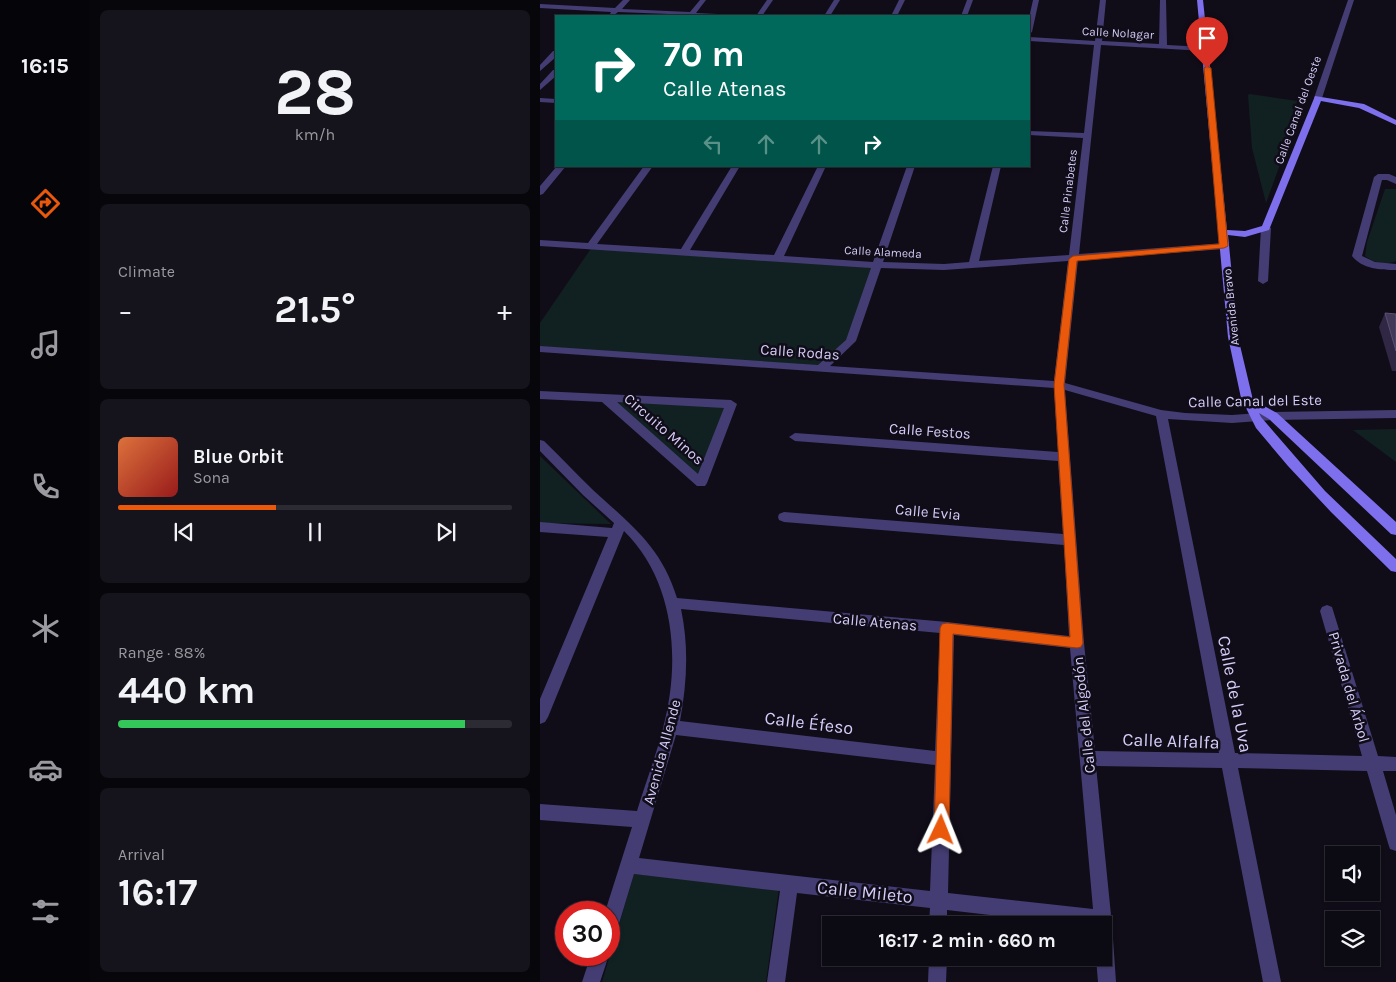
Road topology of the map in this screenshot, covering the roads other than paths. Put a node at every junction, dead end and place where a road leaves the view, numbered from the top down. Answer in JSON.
{"nodes":[{"id":1,"x":611,"y":0,"type":"edge"},
{"id":2,"x":628,"y":0,"type":"edge"},
{"id":3,"x":703,"y":0,"type":"edge"},
{"id":4,"x":770,"y":0,"type":"edge"},
{"id":5,"x":836,"y":0,"type":"edge"},
{"id":6,"x":902,"y":0,"type":"edge"},
{"id":7,"x":970,"y":0,"type":"edge"},
{"id":8,"x":1036,"y":0,"type":"edge"},
{"id":9,"x":1103,"y":0,"type":"edge"},
{"id":10,"x":1163,"y":0,"type":"edge"},
{"id":11,"x":1200,"y":0,"type":"edge"},
{"id":12,"x":1351,"y":0,"type":"edge"},
{"id":13,"x":540,"y":6,"type":"edge"},
{"id":14,"x":540,"y":11,"type":"edge"},
{"id":15,"x":597,"y":13,"type":"edge"},
{"id":16,"x":614,"y":14,"type":"edge"},
{"id":17,"x":691,"y":15,"type":"joint"},
{"id":18,"x":760,"y":15,"type":"edge"},
{"id":19,"x":828,"y":15,"type":"edge"},
{"id":20,"x":894,"y":15,"type":"edge"},
{"id":21,"x":964,"y":15,"type":"edge"},
{"id":22,"x":1030,"y":28,"type":"edge"},
{"id":23,"x":1030,"y":33,"type":"edge"},
{"id":24,"x":1030,"y":39,"type":"edge"},
{"id":25,"x":1098,"y":41,"type":"junction"},
{"id":26,"x":1163,"y":44,"type":"junction"},
{"id":27,"x":1205,"y":47,"type":"junction"},
{"id":28,"x":555,"y":54,"type":"edge"},
{"id":29,"x":540,"y":69,"type":"edge"},
{"id":30,"x":555,"y":73,"type":"edge"},
{"id":31,"x":540,"y":88,"type":"edge"},
{"id":32,"x":540,"y":100,"type":"edge"},
{"id":33,"x":1317,"y":101,"type":"junction"},
{"id":34,"x":555,"y":102,"type":"edge"},
{"id":35,"x":1396,"y":123,"type":"edge"},
{"id":36,"x":1396,"y":132,"type":"edge"},
{"id":37,"x":1030,"y":133,"type":"edge"},
{"id":38,"x":1087,"y":136,"type":"junction"},
{"id":39,"x":561,"y":167,"type":"edge"},
{"id":40,"x":648,"y":167,"type":"edge"},
{"id":41,"x":735,"y":167,"type":"edge"},
{"id":42,"x":822,"y":167,"type":"edge"},
{"id":43,"x":911,"y":167,"type":"edge"},
{"id":44,"x":997,"y":167,"type":"edge"},
{"id":45,"x":1396,"y":181,"type":"edge"},
{"id":46,"x":540,"y":192,"type":"edge"},
{"id":47,"x":1266,"y":228,"type":"junction"},
{"id":48,"x":1223,"y":232,"type":"junction"},
{"id":49,"x":540,"y":242,"type":"edge"},
{"id":50,"x":591,"y":246,"type":"junction"},
{"id":51,"x":1224,"y":246,"type":"junction"},
{"id":52,"x":684,"y":252,"type":"junction"},
{"id":53,"x":778,"y":258,"type":"junction"},
{"id":54,"x":1073,"y":259,"type":"junction"},
{"id":55,"x":876,"y":265,"type":"junction"},
{"id":56,"x":973,"y":265,"type":"junction"},
{"id":57,"x":1396,"y":267,"type":"edge"},
{"id":58,"x":1263,"y":281,"type":"dead end"},
{"id":59,"x":540,"y":348,"type":"edge"},
{"id":60,"x":821,"y":368,"type":"junction"},
{"id":61,"x":1059,"y":385,"type":"junction"},
{"id":62,"x":540,"y":395,"type":"edge"},
{"id":63,"x":607,"y":400,"type":"junction"},
{"id":64,"x":1250,"y":403,"type":"junction"},
{"id":65,"x":1161,"y":414,"type":"junction"},
{"id":66,"x":1396,"y":414,"type":"edge"},
{"id":67,"x":1274,"y":416,"type":"junction"},
{"id":68,"x":1255,"y":418,"type":"junction"},
{"id":69,"x":795,"y":437,"type":"dead end"},
{"id":70,"x":540,"y":444,"type":"edge"},
{"id":71,"x":1062,"y":457,"type":"junction"},
{"id":72,"x":784,"y":517,"type":"dead end"},
{"id":73,"x":540,"y":527,"type":"edge"},
{"id":74,"x":619,"y":527,"type":"junction"},
{"id":75,"x":1396,"y":530,"type":"edge"},
{"id":76,"x":1069,"y":540,"type":"junction"},
{"id":77,"x":1396,"y":567,"type":"edge"},
{"id":78,"x":673,"y":603,"type":"junction"},
{"id":79,"x":1327,"y":611,"type":"dead end"},
{"id":80,"x":947,"y":628,"type":"junction"},
{"id":81,"x":1077,"y":643,"type":"junction"},
{"id":82,"x":540,"y":717,"type":"edge"},
{"id":83,"x":670,"y":727,"type":"junction"},
{"id":84,"x":1088,"y":758,"type":"junction"},
{"id":85,"x":943,"y":759,"type":"junction"},
{"id":86,"x":1229,"y":762,"type":"junction"},
{"id":87,"x":1372,"y":764,"type":"junction"},
{"id":88,"x":1396,"y":764,"type":"edge"},
{"id":89,"x":540,"y":812,"type":"edge"},
{"id":90,"x":643,"y":820,"type":"junction"},
{"id":91,"x":1396,"y":843,"type":"edge"},
{"id":92,"x":629,"y":865,"type":"junction"},
{"id":93,"x":790,"y":883,"type":"junction"},
{"id":94,"x":939,"y":900,"type":"junction"},
{"id":95,"x":617,"y":901,"type":"edge"},
{"id":96,"x":938,"y":916,"type":"edge"},
{"id":97,"x":1058,"y":916,"type":"edge"},
{"id":98,"x":1101,"y":916,"type":"edge"},
{"id":99,"x":596,"y":966,"type":"edge"},
{"id":100,"x":938,"y":966,"type":"edge"},
{"id":101,"x":1106,"y":966,"type":"edge"},
{"id":102,"x":591,"y":982,"type":"edge"},
{"id":103,"x":776,"y":982,"type":"edge"},
{"id":104,"x":937,"y":982,"type":"edge"},
{"id":105,"x":1107,"y":982,"type":"edge"},
{"id":106,"x":1272,"y":982,"type":"edge"}],
"edges":[{"from":1,"to":15,"type":"street"},
{"from":2,"to":16,"type":"street"},
{"from":3,"to":17,"type":"street"},
{"from":4,"to":18,"type":"street"},
{"from":5,"to":19,"type":"street"},
{"from":6,"to":20,"type":"street"},
{"from":7,"to":21,"type":"street"},
{"from":8,"to":22,"type":"street"},
{"from":9,"to":25,"type":"street","name":"Calle Pinabetes"},
{"from":10,"to":26,"type":"street"},
{"from":11,"to":27,"type":"main road","name":"Avenida Bravo"},
{"from":12,"to":33,"type":"street","name":"Calle Canal del Oeste"},
{"from":13,"to":15,"type":"street"},
{"from":14,"to":15,"type":"street"},
{"from":15,"to":16,"type":"street"},
{"from":16,"to":17,"type":"street"},
{"from":23,"to":25,"type":"street","name":"Calle Nolagar"},
{"from":24,"to":25,"type":"street","name":"Calle Nolagar"},
{"from":25,"to":26,"type":"street","name":"Calle Nolagar"},
{"from":25,"to":38,"type":"street","name":"Calle Pinabetes"},
{"from":26,"to":27,"type":"street","name":"Calle Nolagar"},
{"from":27,"to":48,"type":"main road","name":"Avenida Bravo"},
{"from":28,"to":29,"type":"street"},
{"from":30,"to":31,"type":"street"},
{"from":32,"to":34,"type":"street"},
{"from":33,"to":35,"type":"main road"},
{"from":33,"to":36,"type":"main road"},
{"from":33,"to":47,"type":"main road","name":"Calle Canal del Oeste"},
{"from":37,"to":38,"type":"street"},
{"from":38,"to":54,"type":"street","name":"Calle Pinabetes"},
{"from":39,"to":46,"type":"street"},
{"from":40,"to":50,"type":"street"},
{"from":41,"to":52,"type":"street"},
{"from":42,"to":53,"type":"street"},
{"from":43,"to":55,"type":"street"},
{"from":44,"to":56,"type":"street"},
{"from":45,"to":57,"type":"street"},
{"from":47,"to":48,"type":"main road"},
{"from":47,"to":58,"type":"street","name":"Calle Canal del Oeste"},
{"from":48,"to":51,"type":"main road","name":"Avenida Bravo"},
{"from":49,"to":50,"type":"street","name":"Calle Alameda"},
{"from":50,"to":52,"type":"street","name":"Calle Alameda"},
{"from":51,"to":54,"type":"street","name":"Calle Alameda"},
{"from":51,"to":64,"type":"main road","name":"Avenida Bravo"},
{"from":52,"to":53,"type":"street","name":"Calle Alameda"},
{"from":53,"to":55,"type":"street","name":"Calle Alameda"},
{"from":54,"to":56,"type":"street","name":"Calle Alameda"},
{"from":54,"to":61,"type":"street","name":"Calle Pinabetes"},
{"from":55,"to":56,"type":"street","name":"Calle Alameda"},
{"from":55,"to":60,"type":"street"},
{"from":59,"to":60,"type":"street","name":"Calle Rodas"},
{"from":60,"to":61,"type":"street","name":"Calle Rodas"},
{"from":61,"to":65,"type":"street","name":"Calle Canal del Este"},
{"from":61,"to":71,"type":"street","name":"Calle del Algodón"},
{"from":62,"to":63,"type":"street","name":"Circuito Minos"},
{"from":63,"to":63,"type":"street","name":"Circuito Minos"},
{"from":64,"to":67,"type":"main road"},
{"from":64,"to":68,"type":"main road","name":"Avenida Bravo"},
{"from":65,"to":68,"type":"street","name":"Calle Canal del Este"},
{"from":65,"to":86,"type":"street","name":"Calle de la Uva"},
{"from":66,"to":67,"type":"street","name":"Calle Canal del Este"},
{"from":67,"to":68,"type":"street","name":"Calle Canal del Este"},
{"from":67,"to":75,"type":"main road"},
{"from":68,"to":77,"type":"main road","name":"Avenida Bravo"},
{"from":69,"to":71,"type":"street","name":"Calle Festos"},
{"from":70,"to":74,"type":"street","name":"Avenida Allende"},
{"from":71,"to":76,"type":"street","name":"Calle del Algodón"},
{"from":72,"to":76,"type":"street","name":"Calle Evia"},
{"from":73,"to":74,"type":"street"},
{"from":74,"to":78,"type":"street","name":"Avenida Allende"},
{"from":74,"to":82,"type":"street"},
{"from":76,"to":81,"type":"street","name":"Calle del Algodón"},
{"from":78,"to":80,"type":"street","name":"Calle Atenas"},
{"from":78,"to":83,"type":"street","name":"Avenida Allende"},
{"from":79,"to":87,"type":"street","name":"Privada del Árbol"},
{"from":80,"to":81,"type":"street","name":"Calle Atenas"},
{"from":80,"to":85,"type":"street"},
{"from":81,"to":84,"type":"street","name":"Calle del Algodón"},
{"from":83,"to":85,"type":"street","name":"Calle Éfeso"},
{"from":83,"to":90,"type":"street","name":"Avenida Allende"},
{"from":84,"to":86,"type":"street","name":"Calle Alfalfa"},
{"from":84,"to":98,"type":"street","name":"Calle del Algodón"},
{"from":85,"to":94,"type":"street"},
{"from":86,"to":87,"type":"street","name":"Calle Alfalfa"},
{"from":86,"to":106,"type":"street","name":"Calle de la Uva"},
{"from":87,"to":88,"type":"street","name":"Calle Alfalfa"},
{"from":87,"to":91,"type":"street","name":"Privada del Árbol"},
{"from":89,"to":90,"type":"street"},
{"from":90,"to":92,"type":"street","name":"Avenida Allende"},
{"from":92,"to":93,"type":"street","name":"Calle Mileto"},
{"from":92,"to":95,"type":"street","name":"Avenida Allende"},
{"from":93,"to":94,"type":"street","name":"Calle Mileto"},
{"from":93,"to":103,"type":"street"},
{"from":94,"to":96,"type":"street"},
{"from":94,"to":97,"type":"street","name":"Calle Mileto"},
{"from":99,"to":102,"type":"street"},
{"from":100,"to":104,"type":"street"},
{"from":101,"to":105,"type":"street"}]}
